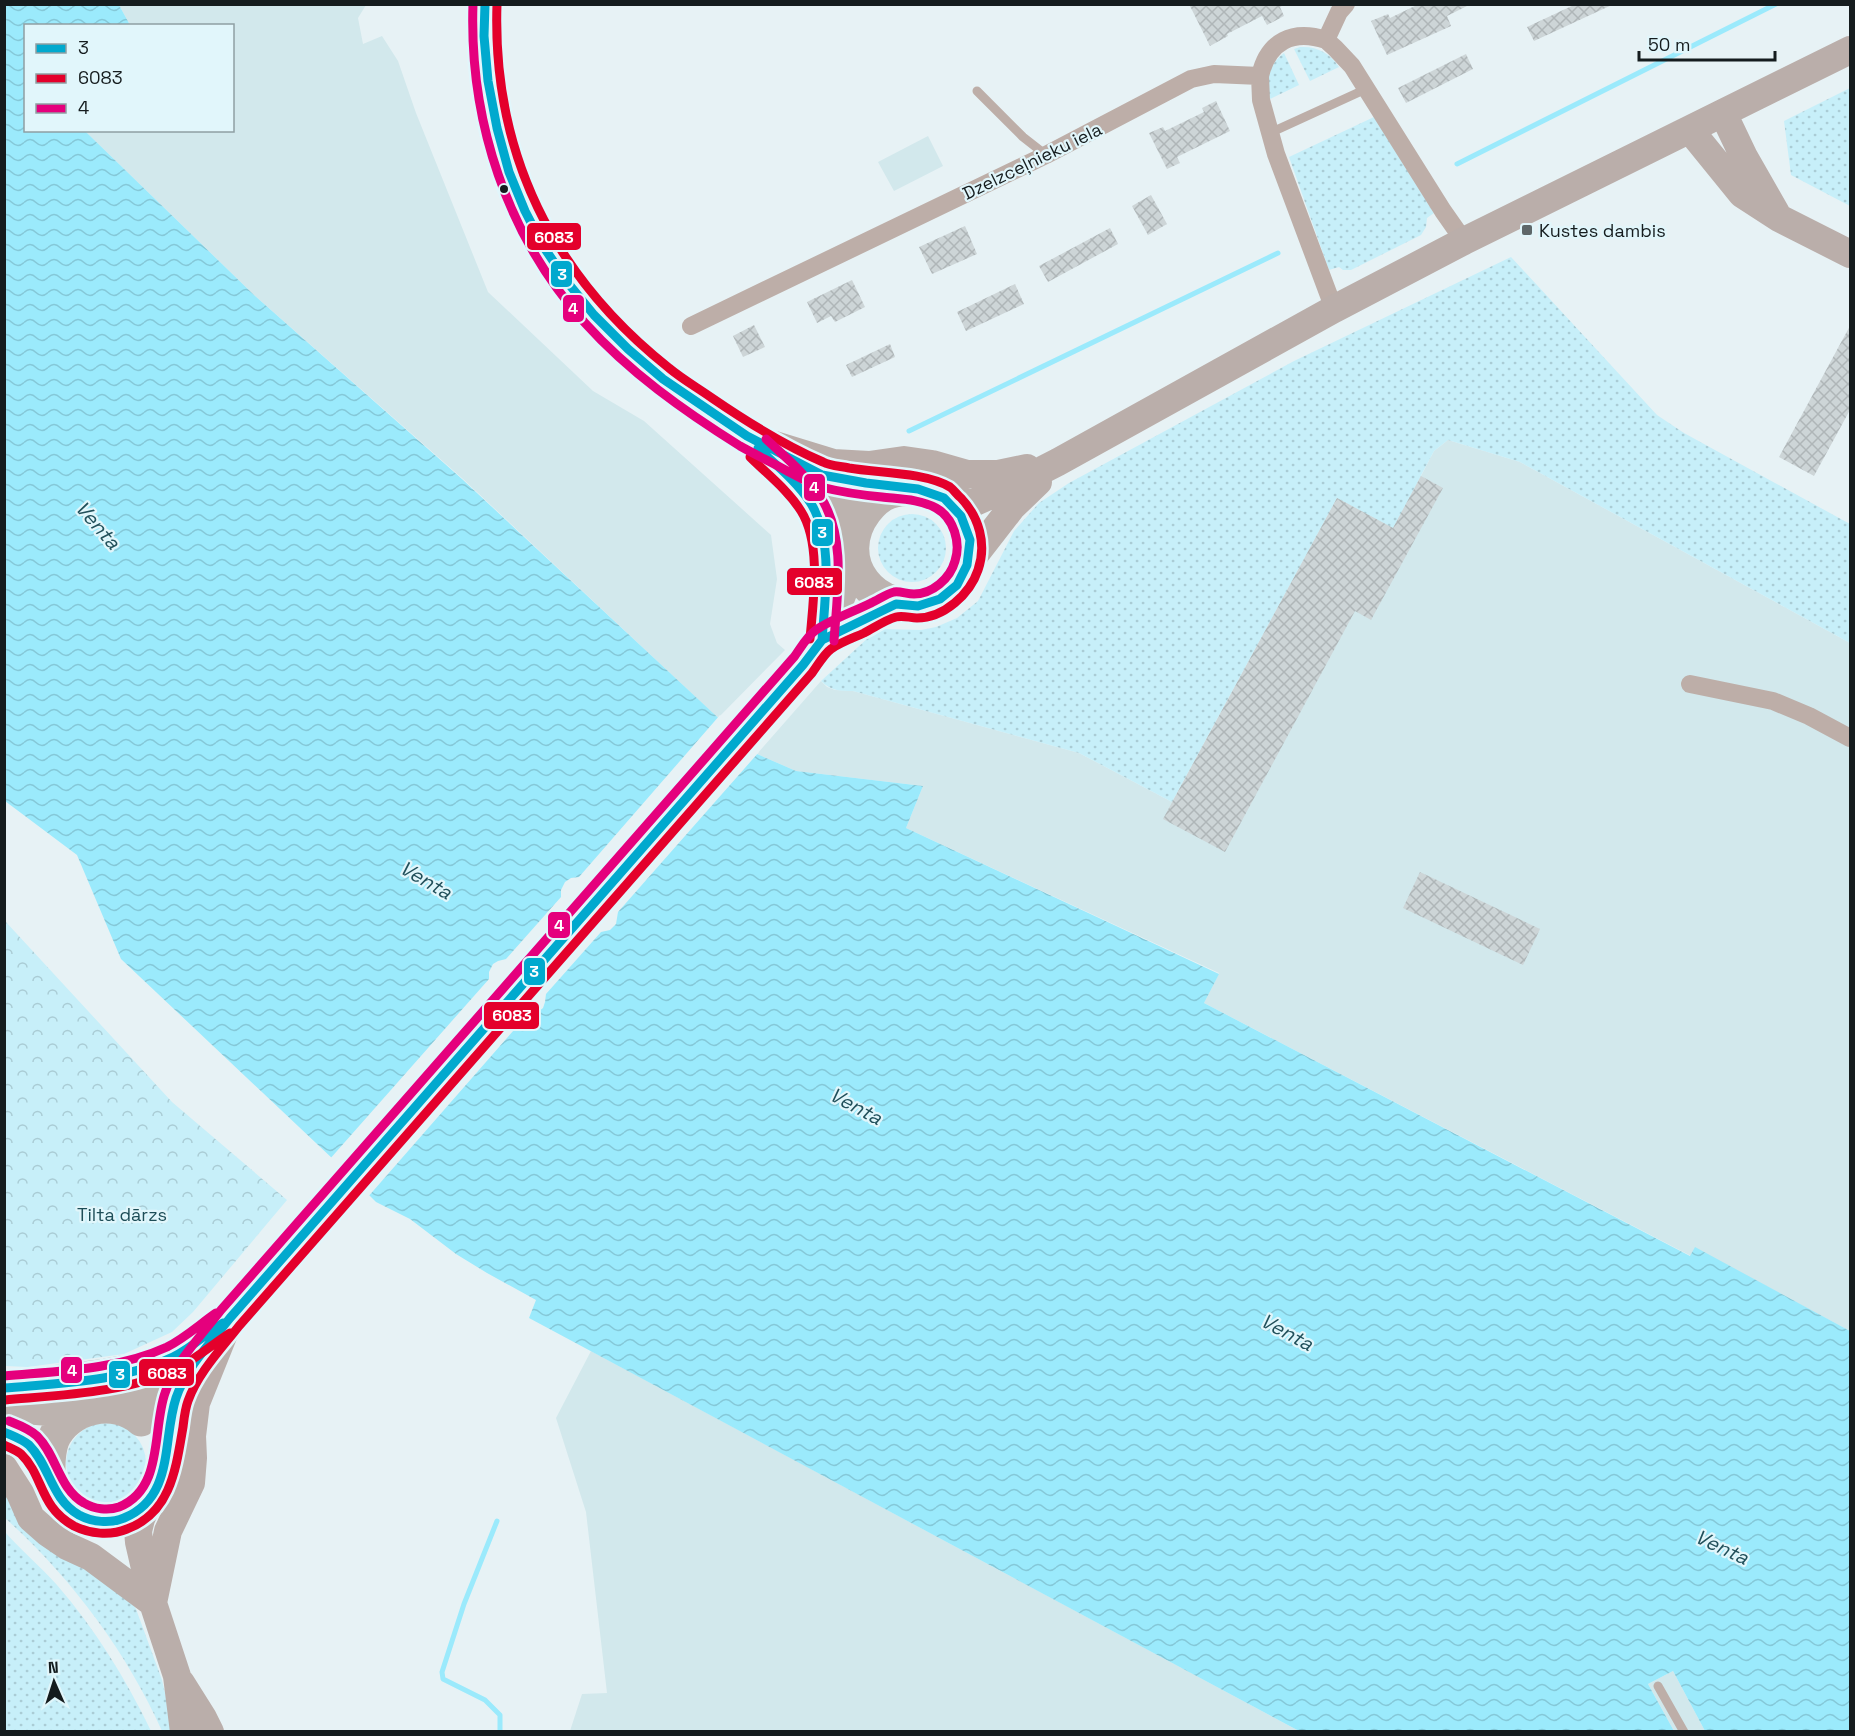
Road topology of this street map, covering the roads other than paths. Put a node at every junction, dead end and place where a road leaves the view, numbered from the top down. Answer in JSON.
{"nodes":[{"id":1,"x":485,"y":4,"type":"edge"},
{"id":2,"x":1346,"y":4,"type":"edge"},
{"id":3,"x":1326,"y":40,"type":"junction"},
{"id":4,"x":1851,"y":51,"type":"edge"},
{"id":5,"x":1260,"y":76,"type":"junction"},
{"id":6,"x":1366,"y":89,"type":"junction"},
{"id":7,"x":977,"y":91,"type":"dead end"},
{"id":8,"x":1722,"y":113,"type":"junction"},
{"id":9,"x":1690,"y":130,"type":"junction"},
{"id":10,"x":1270,"y":133,"type":"junction"},
{"id":11,"x":1046,"y":155,"type":"junction"},
{"id":12,"x":1779,"y":218,"type":"junction"},
{"id":13,"x":1464,"y":241,"type":"junction"},
{"id":14,"x":1851,"y":254,"type":"edge"},
{"id":15,"x":1334,"y":309,"type":"junction"},
{"id":16,"x":691,"y":326,"type":"dead end"},
{"id":17,"x":747,"y":436,"type":"junction"},
{"id":18,"x":1058,"y":462,"type":"junction"},
{"id":19,"x":931,"y":493,"type":"junction"},
{"id":20,"x":857,"y":522,"type":"junction"},
{"id":21,"x":853,"y":560,"type":"junction"},
{"id":22,"x":968,"y":565,"type":"junction"},
{"id":23,"x":896,"y":604,"type":"junction"},
{"id":24,"x":813,"y":653,"type":"junction"},
{"id":25,"x":1690,"y":684,"type":"dead end"},
{"id":26,"x":1851,"y":738,"type":"edge"},
{"id":27,"x":230,"y":1318,"type":"junction"},
{"id":28,"x":4,"y":1388,"type":"edge"},
{"id":29,"x":4,"y":1406,"type":"edge"},
{"id":30,"x":122,"y":1409,"type":"junction"},
{"id":31,"x":82,"y":1412,"type":"junction"},
{"id":32,"x":4,"y":1432,"type":"edge"},
{"id":33,"x":163,"y":1465,"type":"junction"},
{"id":34,"x":4,"y":1468,"type":"edge"},
{"id":35,"x":50,"y":1477,"type":"junction"},
{"id":36,"x":148,"y":1503,"type":"junction"},
{"id":37,"x":77,"y":1514,"type":"junction"},
{"id":38,"x":153,"y":1603,"type":"junction"},
{"id":39,"x":177,"y":1676,"type":"junction"},
{"id":40,"x":1658,"y":1686,"type":"dead end"},
{"id":41,"x":184,"y":1731,"type":"edge"},
{"id":42,"x":210,"y":1731,"type":"edge"},
{"id":43,"x":1684,"y":1731,"type":"edge"}],
"edges":[{"from":1,"to":17,"type":"highway"},
{"from":2,"to":3,"type":"street"},
{"from":3,"to":5,"type":"street"},
{"from":3,"to":6,"type":"street"},
{"from":4,"to":8,"type":"main road"},
{"from":5,"to":10,"type":"street"},
{"from":5,"to":11,"type":"street","name":"Dzelzceļnieku iela"},
{"from":6,"to":10,"type":"lane"},
{"from":6,"to":13,"type":"street"},
{"from":7,"to":11,"type":"lane"},
{"from":8,"to":9,"type":"main road"},
{"from":8,"to":12,"type":"main road"},
{"from":9,"to":12,"type":"main road"},
{"from":9,"to":13,"type":"main road"},
{"from":10,"to":15,"type":"street"},
{"from":11,"to":16,"type":"street","name":"Dzelzceļnieku iela"},
{"from":12,"to":14,"type":"main road"},
{"from":13,"to":15,"type":"main road"},
{"from":15,"to":18,"type":"main road"},
{"from":17,"to":18,"type":"main road"},
{"from":17,"to":19,"type":"highway"},
{"from":17,"to":20,"type":"highway"},
{"from":17,"to":24,"type":"highway"},
{"from":18,"to":19,"type":"main road"},
{"from":18,"to":22,"type":"main road"},
{"from":19,"to":20,"type":"highway"},
{"from":19,"to":22,"type":"highway"},
{"from":20,"to":21,"type":"highway"},
{"from":21,"to":23,"type":"highway"},
{"from":21,"to":24,"type":"highway"},
{"from":22,"to":23,"type":"highway"},
{"from":23,"to":24,"type":"highway"},
{"from":24,"to":27,"type":"highway"},
{"from":25,"to":26,"type":"street"},
{"from":27,"to":28,"type":"highway"},
{"from":27,"to":30,"type":"highway"},
{"from":27,"to":33,"type":"highway"},
{"from":27,"to":38,"type":"main road"},
{"from":29,"to":31,"type":"highway"},
{"from":30,"to":31,"type":"highway"},
{"from":30,"to":33,"type":"highway"},
{"from":31,"to":35,"type":"highway"},
{"from":32,"to":35,"type":"highway"},
{"from":33,"to":36,"type":"highway"},
{"from":34,"to":38,"type":"main road"},
{"from":35,"to":37,"type":"highway"},
{"from":36,"to":37,"type":"highway"},
{"from":36,"to":38,"type":"main road"},
{"from":37,"to":38,"type":"main road"},
{"from":38,"to":39,"type":"main road"},
{"from":39,"to":41,"type":"main road"},
{"from":39,"to":42,"type":"main road"},
{"from":40,"to":43,"type":"lane"}]}
